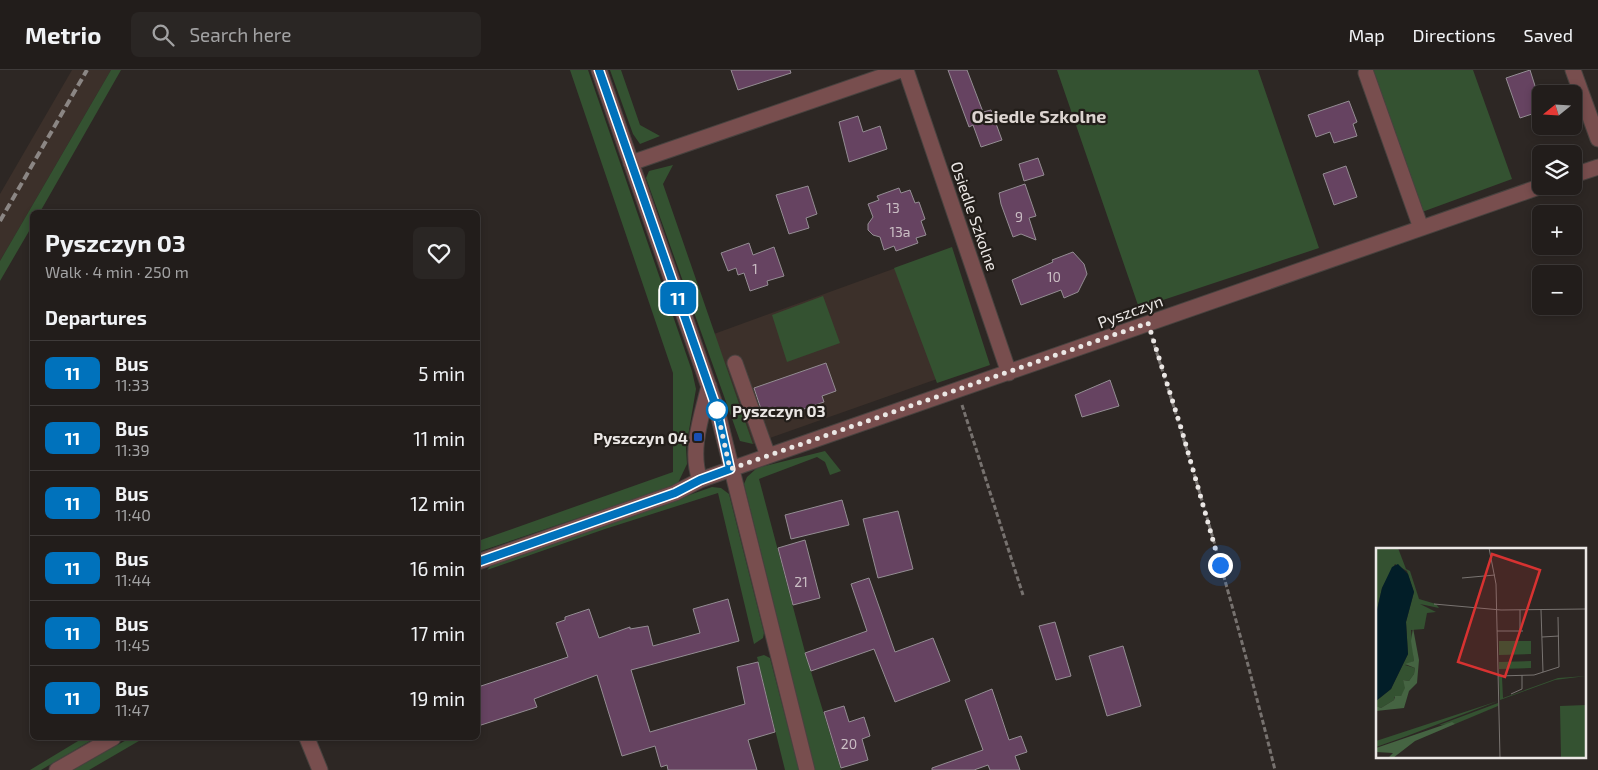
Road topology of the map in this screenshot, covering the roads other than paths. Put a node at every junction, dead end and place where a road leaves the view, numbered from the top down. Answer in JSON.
{"nodes":[{"id":1,"x":599,"y":70,"type":"edge"},
{"id":2,"x":901,"y":70,"type":"edge"},
{"id":3,"x":906,"y":70,"type":"edge"},
{"id":4,"x":1573,"y":70,"type":"edge"},
{"id":5,"x":1366,"y":73,"type":"dead end"},
{"id":6,"x":1598,"y":139,"type":"edge"},
{"id":7,"x":631,"y":163,"type":"junction"},
{"id":8,"x":1598,"y":167,"type":"edge"},
{"id":9,"x":1582,"y":172,"type":"edge"},
{"id":10,"x":1532,"y":189,"type":"edge"},
{"id":11,"x":1421,"y":228,"type":"junction"},
{"id":12,"x":735,"y":363,"type":"dead end"},
{"id":13,"x":1009,"y":373,"type":"junction"},
{"id":14,"x":709,"y":385,"type":"junction"},
{"id":15,"x":768,"y":456,"type":"junction"},
{"id":16,"x":730,"y":469,"type":"junction"},
{"id":17,"x":700,"y":480,"type":"junction"},
{"id":18,"x":480,"y":561,"type":"edge"},
{"id":19,"x":110,"y":740,"type":"edge"},
{"id":20,"x":308,"y":740,"type":"edge"},
{"id":21,"x":57,"y":770,"type":"edge"},
{"id":22,"x":320,"y":770,"type":"edge"},
{"id":23,"x":807,"y":770,"type":"edge"}],
"edges":[{"from":1,"to":7,"type":"street"},
{"from":2,"to":7,"type":"street"},
{"from":3,"to":13,"type":"street","name":"Osiedle Szkolne"},
{"from":4,"to":6,"type":"street"},
{"from":5,"to":11,"type":"street"},
{"from":7,"to":14,"type":"street"},
{"from":8,"to":9,"type":"street"},
{"from":10,"to":11,"type":"street","name":"Pyszczyn"},
{"from":11,"to":13,"type":"street","name":"Pyszczyn"},
{"from":12,"to":15,"type":"street"},
{"from":13,"to":15,"type":"street","name":"Pyszczyn"},
{"from":14,"to":16,"type":"street"},
{"from":14,"to":17,"type":"street"},
{"from":15,"to":16,"type":"street","name":"Pyszczyn"},
{"from":16,"to":17,"type":"street","name":"Pyszczyn"},
{"from":16,"to":23,"type":"street"},
{"from":17,"to":18,"type":"street","name":"Pyszczyn"},
{"from":19,"to":21,"type":"street"},
{"from":20,"to":22,"type":"street"}]}
